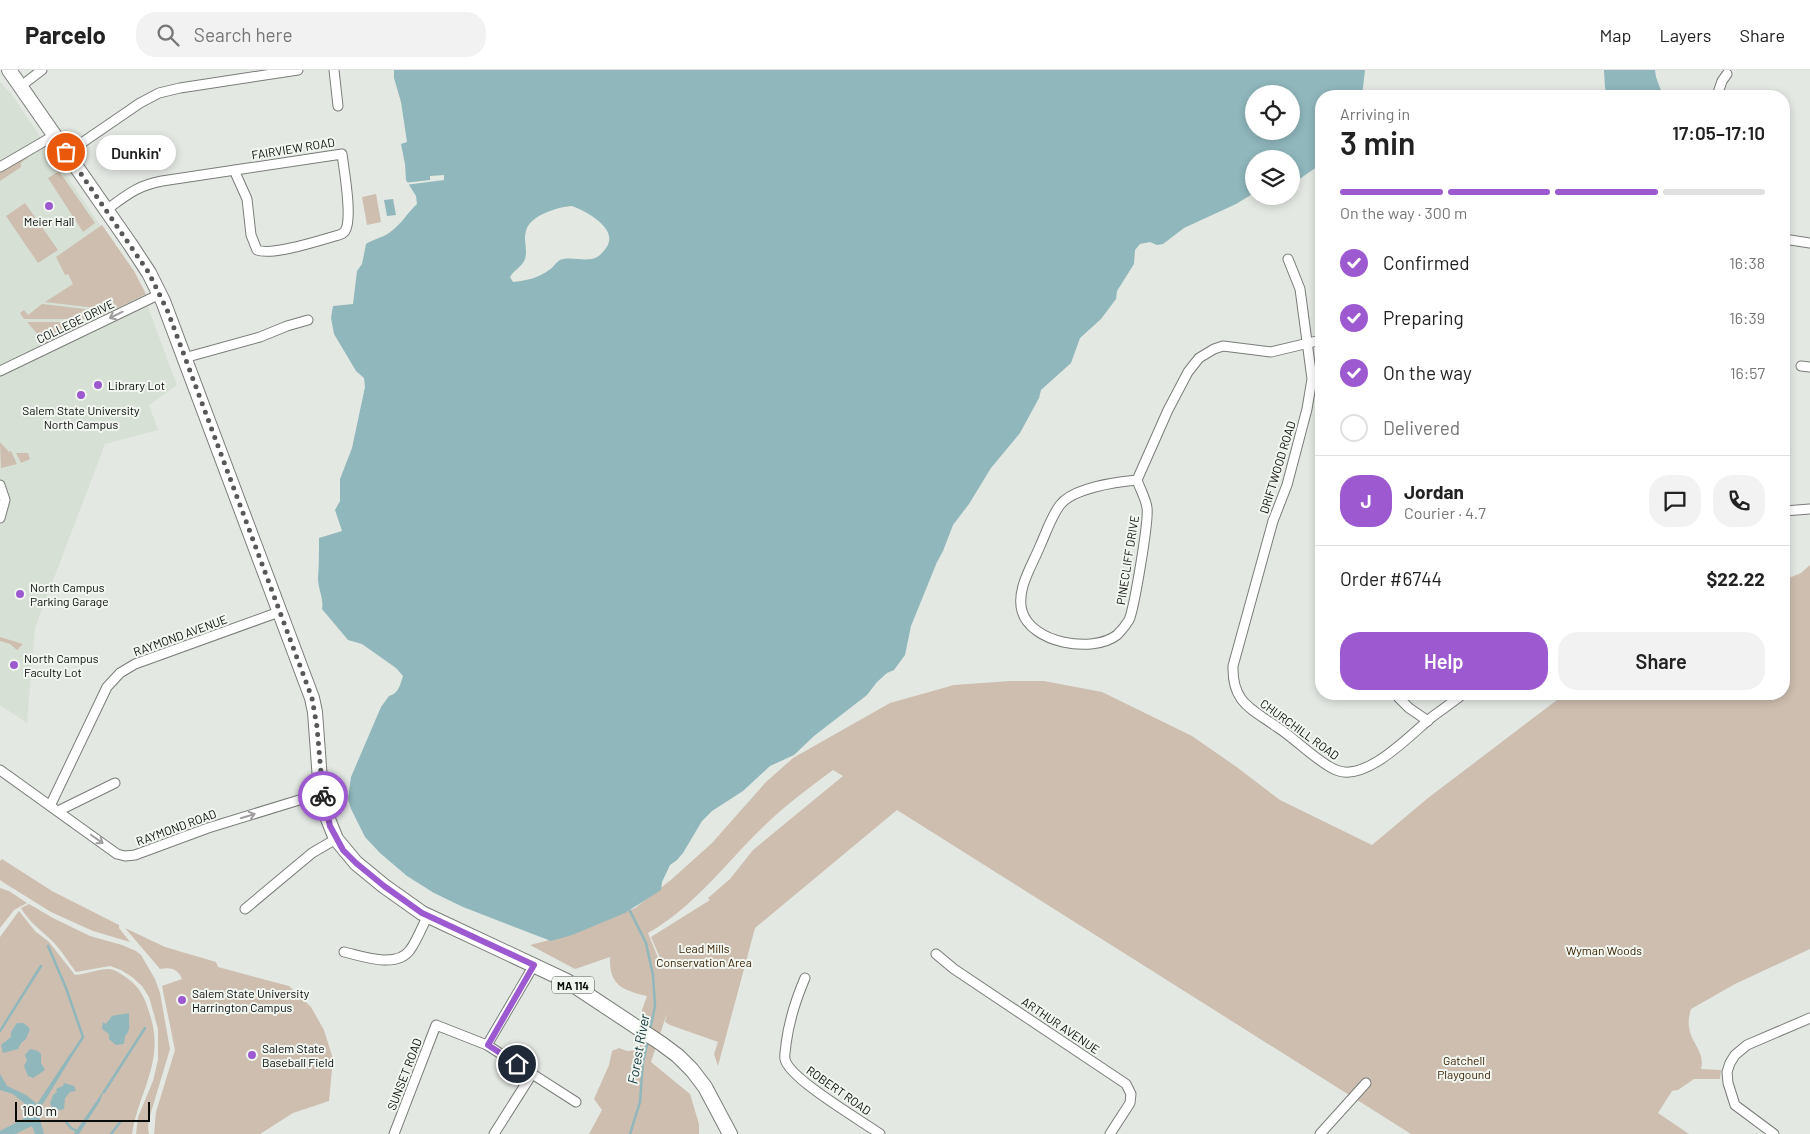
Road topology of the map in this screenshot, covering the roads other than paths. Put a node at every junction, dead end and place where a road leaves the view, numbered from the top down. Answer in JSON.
{"nodes":[{"id":1,"x":9,"y":70,"type":"edge"},
{"id":2,"x":42,"y":70,"type":"edge"},
{"id":3,"x":298,"y":70,"type":"edge"},
{"id":4,"x":334,"y":70,"type":"edge"},
{"id":5,"x":1727,"y":74,"type":"dead end"},
{"id":6,"x":21,"y":86,"type":"junction"},
{"id":7,"x":1719,"y":90,"type":"edge"},
{"id":8,"x":338,"y":106,"type":"dead end"},
{"id":9,"x":55,"y":135,"type":"junction"},
{"id":10,"x":66,"y":152,"type":"junction"},
{"id":11,"x":0,"y":167,"type":"edge"},
{"id":12,"x":234,"y":170,"type":"junction"},
{"id":13,"x":106,"y":210,"type":"junction"},
{"id":14,"x":1790,"y":240,"type":"edge"},
{"id":15,"x":1810,"y":242,"type":"edge"},
{"id":16,"x":1288,"y":259,"type":"dead end"},
{"id":17,"x":160,"y":294,"type":"junction"},
{"id":18,"x":308,"y":320,"type":"dead end"},
{"id":19,"x":1315,"y":342,"type":"edge"},
{"id":20,"x":1307,"y":344,"type":"junction"},
{"id":21,"x":184,"y":358,"type":"junction"},
{"id":22,"x":0,"y":371,"type":"edge"},
{"id":23,"x":1138,"y":480,"type":"junction"},
{"id":24,"x":0,"y":485,"type":"edge"},
{"id":25,"x":1810,"y":509,"type":"edge"},
{"id":26,"x":1790,"y":511,"type":"edge"},
{"id":27,"x":0,"y":518,"type":"edge"},
{"id":28,"x":279,"y":612,"type":"junction"},
{"id":29,"x":1233,"y":680,"type":"joint"},
{"id":30,"x":1401,"y":700,"type":"edge"},
{"id":31,"x":1455,"y":700,"type":"edge"},
{"id":32,"x":1428,"y":721,"type":"junction"},
{"id":33,"x":0,"y":770,"type":"edge"},
{"id":34,"x":115,"y":783,"type":"dead end"},
{"id":35,"x":322,"y":793,"type":"junction"},
{"id":36,"x":54,"y":808,"type":"junction"},
{"id":37,"x":336,"y":839,"type":"junction"},
{"id":38,"x":245,"y":910,"type":"dead end"},
{"id":39,"x":428,"y":916,"type":"junction"},
{"id":40,"x":344,"y":952,"type":"dead end"},
{"id":41,"x":936,"y":954,"type":"dead end"},
{"id":42,"x":534,"y":965,"type":"junction"},
{"id":43,"x":805,"y":978,"type":"dead end"},
{"id":44,"x":1810,"y":1018,"type":"edge"},
{"id":45,"x":488,"y":1045,"type":"junction"},
{"id":46,"x":532,"y":1074,"type":"junction"},
{"id":47,"x":1366,"y":1083,"type":"dead end"},
{"id":48,"x":576,"y":1102,"type":"dead end"},
{"id":49,"x":394,"y":1134,"type":"edge"},
{"id":50,"x":494,"y":1134,"type":"edge"},
{"id":51,"x":730,"y":1134,"type":"edge"},
{"id":52,"x":880,"y":1134,"type":"edge"},
{"id":53,"x":1110,"y":1134,"type":"edge"},
{"id":54,"x":1320,"y":1134,"type":"edge"},
{"id":55,"x":1774,"y":1134,"type":"edge"}],
"edges":[{"from":1,"to":6,"type":"main road","number":"MA 114"},
{"from":2,"to":6,"type":"street"},
{"from":3,"to":10,"type":"street"},
{"from":4,"to":8,"type":"street"},
{"from":5,"to":7,"type":"street"},
{"from":6,"to":9,"type":"main road","number":"MA 114"},
{"from":9,"to":10,"type":"main road","number":"MA 114"},
{"from":9,"to":11,"type":"street"},
{"from":10,"to":13,"type":"main road","number":"MA 114"},
{"from":12,"to":12,"type":"street","name":"FAIRVIEW ROAD"},
{"from":12,"to":13,"type":"street","name":"FAIRVIEW ROAD"},
{"from":13,"to":17,"type":"main road","number":"MA 114"},
{"from":14,"to":15,"type":"street"},
{"from":16,"to":20,"type":"street","name":"DRIFTWOOD ROAD"},
{"from":17,"to":21,"type":"main road","number":"MA 114"},
{"from":17,"to":22,"type":"street","name":"COLLEGE DRIVE","one_way":true},
{"from":18,"to":21,"type":"street"},
{"from":19,"to":20,"type":"street"},
{"from":20,"to":23,"type":"street"},
{"from":20,"to":29,"type":"street","name":"DRIFTWOOD ROAD"},
{"from":21,"to":28,"type":"main road","number":"MA 114"},
{"from":23,"to":23,"type":"street","name":"PINECLIFF DRIVE"},
{"from":24,"to":27,"type":"street"},
{"from":25,"to":26,"type":"street"},
{"from":28,"to":35,"type":"main road","number":"MA 114"},
{"from":28,"to":36,"type":"street","name":"RAYMOND AVENUE"},
{"from":29,"to":32,"type":"street","name":"CHURCHILL ROAD"},
{"from":30,"to":32,"type":"street"},
{"from":31,"to":32,"type":"street","name":"CHURCHILL ROAD"},
{"from":33,"to":36,"type":"street","name":"RAYMOND ROAD"},
{"from":34,"to":36,"type":"street"},
{"from":36,"to":35,"type":"street","name":"RAYMOND ROAD","one_way":true},
{"from":35,"to":37,"type":"main road","number":"MA 114"},
{"from":37,"to":38,"type":"street"},
{"from":37,"to":39,"type":"main road","number":"MA 114"},
{"from":39,"to":40,"type":"street"},
{"from":39,"to":42,"type":"main road","number":"MA 114"},
{"from":41,"to":53,"type":"street","name":"ARTHUR AVENUE"},
{"from":42,"to":45,"type":"street"},
{"from":42,"to":51,"type":"main road","number":"MA 114"},
{"from":43,"to":52,"type":"street","name":"ROBERT ROAD"},
{"from":44,"to":55,"type":"street"},
{"from":45,"to":46,"type":"street"},
{"from":45,"to":49,"type":"street","name":"SUNSET ROAD"},
{"from":46,"to":48,"type":"street"},
{"from":46,"to":50,"type":"street"},
{"from":47,"to":54,"type":"street"}]}
